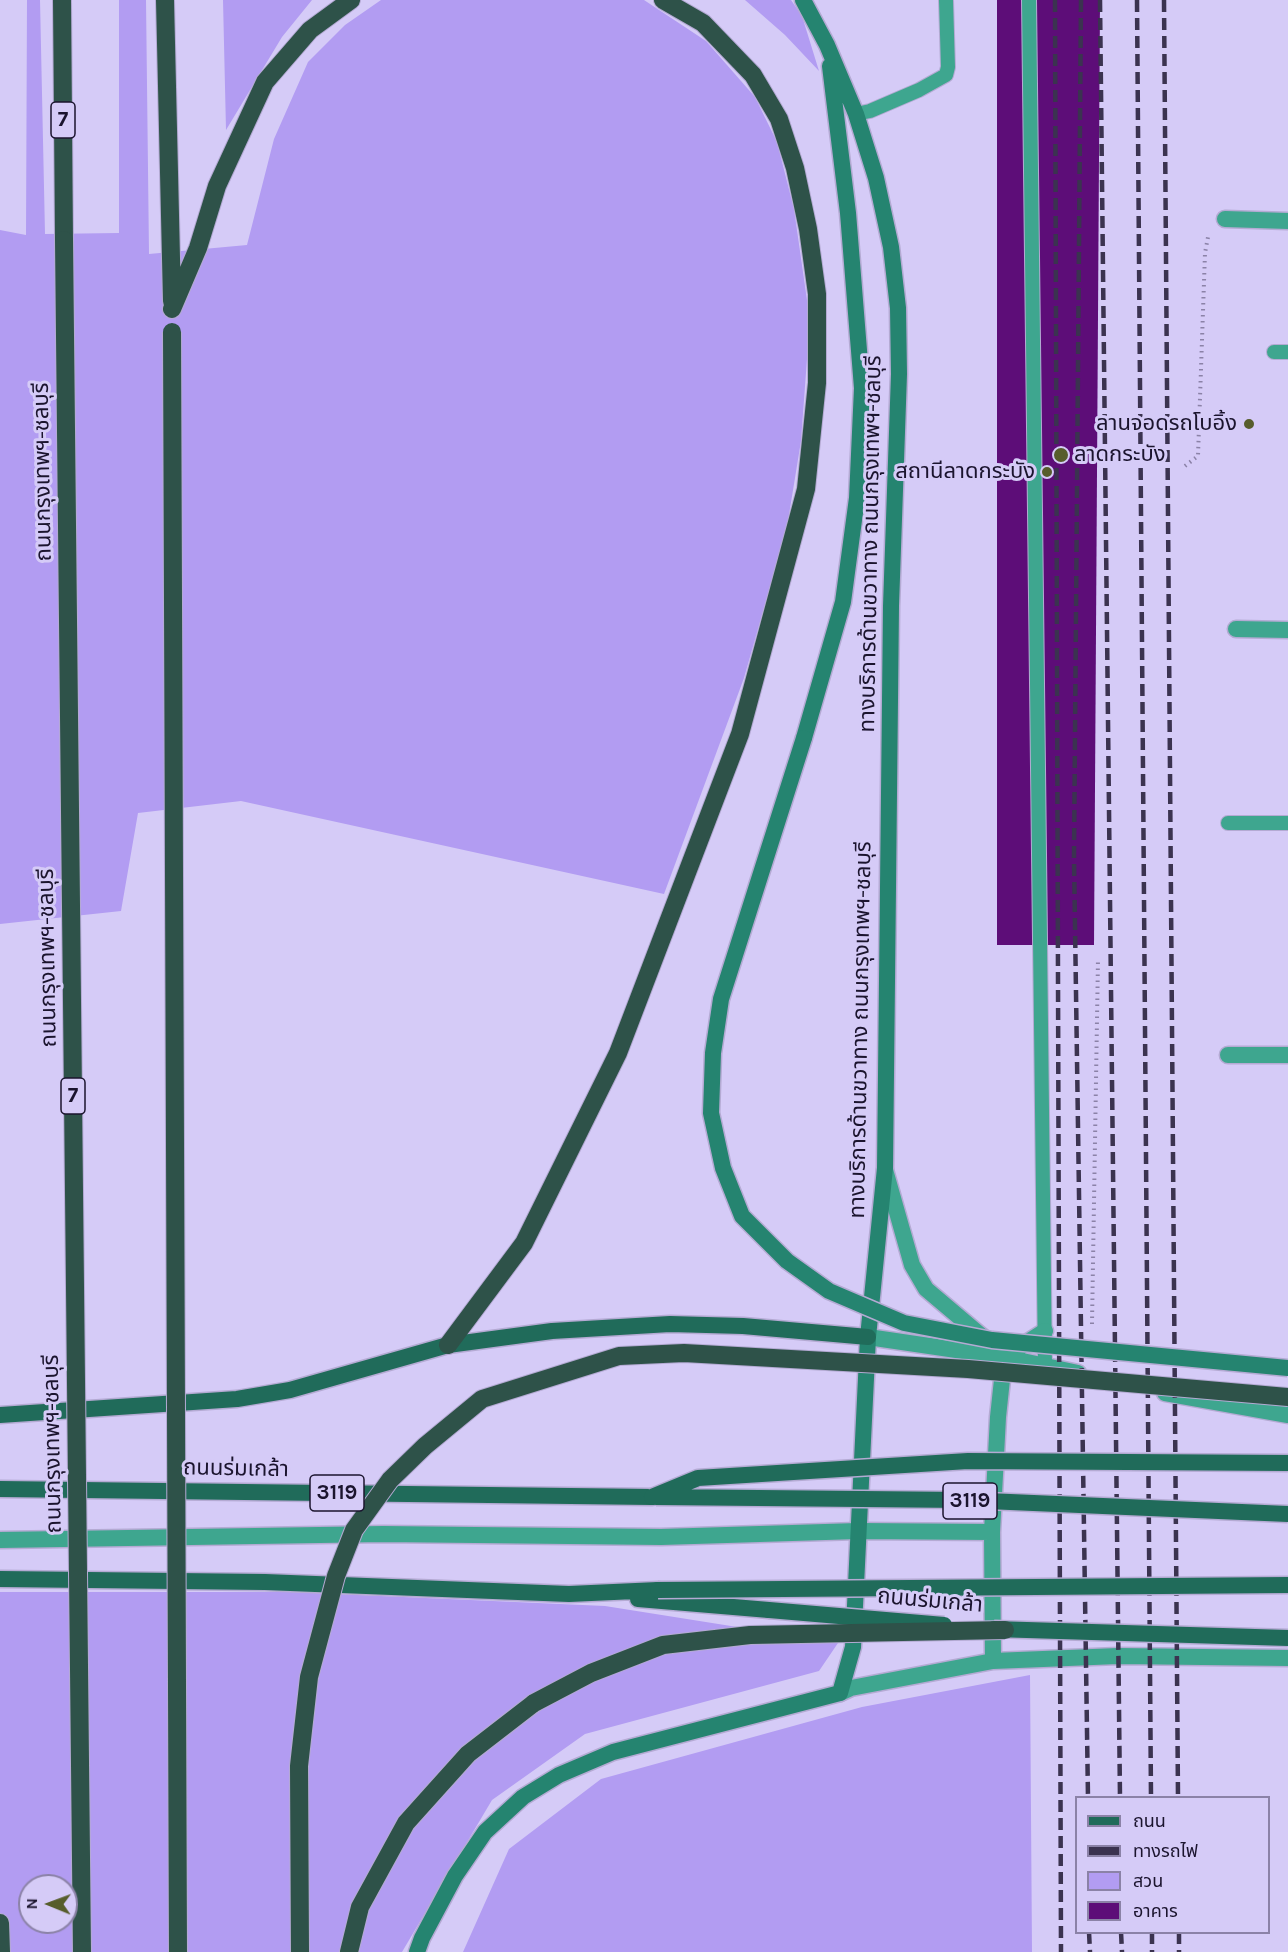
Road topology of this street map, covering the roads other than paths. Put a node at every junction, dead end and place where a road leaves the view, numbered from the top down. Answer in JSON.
{"nodes":[{"id":1,"x":62,"y":0,"type":"edge"},
{"id":2,"x":165,"y":0,"type":"edge"},
{"id":3,"x":351,"y":0,"type":"edge"},
{"id":4,"x":663,"y":0,"type":"edge"},
{"id":5,"x":803,"y":0,"type":"edge"},
{"id":6,"x":946,"y":0,"type":"edge"},
{"id":7,"x":1029,"y":0,"type":"edge"},
{"id":8,"x":827,"y":45,"type":"junction"},
{"id":9,"x":856,"y":114,"type":"junction"},
{"id":10,"x":1225,"y":219,"type":"road end"},
{"id":11,"x":1288,"y":220,"type":"edge"},
{"id":12,"x":172,"y":309,"type":"junction"},
{"id":13,"x":1236,"y":629,"type":"dead end"},
{"id":14,"x":1288,"y":630,"type":"edge"},
{"id":15,"x":1228,"y":823,"type":"dead end"},
{"id":16,"x":1288,"y":823,"type":"edge"},
{"id":17,"x":1228,"y":1055,"type":"dead end"},
{"id":18,"x":1288,"y":1055,"type":"edge"},
{"id":19,"x":885,"y":1168,"type":"junction"},
{"id":20,"x":1045,"y":1331,"type":"junction"},
{"id":21,"x":868,"y":1337,"type":"junction"},
{"id":22,"x":448,"y":1345,"type":"junction"},
{"id":23,"x":1004,"y":1357,"type":"junction"},
{"id":24,"x":1046,"y":1365,"type":"junction"},
{"id":25,"x":1288,"y":1368,"type":"edge"},
{"id":26,"x":1288,"y":1397,"type":"edge"},
{"id":27,"x":0,"y":1415,"type":"edge"},
{"id":28,"x":1288,"y":1415,"type":"edge"},
{"id":29,"x":1288,"y":1463,"type":"edge"},
{"id":30,"x":0,"y":1489,"type":"edge"},
{"id":31,"x":652,"y":1497,"type":"junction"},
{"id":32,"x":1288,"y":1514,"type":"edge"},
{"id":33,"x":858,"y":1531,"type":"junction"},
{"id":34,"x":992,"y":1532,"type":"junction"},
{"id":35,"x":0,"y":1540,"type":"edge"},
{"id":36,"x":0,"y":1579,"type":"edge"},
{"id":37,"x":1288,"y":1585,"type":"edge"},
{"id":38,"x":569,"y":1594,"type":"junction"},
{"id":39,"x":1005,"y":1630,"type":"junction"},
{"id":40,"x":1288,"y":1638,"type":"edge"},
{"id":41,"x":1288,"y":1658,"type":"edge"},
{"id":42,"x":993,"y":1661,"type":"junction"},
{"id":43,"x":840,"y":1693,"type":"junction"},
{"id":44,"x":0,"y":1923,"type":"edge"},
{"id":45,"x":1,"y":1952,"type":"edge"},
{"id":46,"x":82,"y":1952,"type":"edge"},
{"id":47,"x":178,"y":1952,"type":"edge"},
{"id":48,"x":300,"y":1952,"type":"edge"},
{"id":49,"x":349,"y":1952,"type":"edge"},
{"id":50,"x":417,"y":1952,"type":"edge"}],
"edges":[{"from":1,"to":46,"type":"highway","name":"ถนนกรุงเทพฯ-ชลบุรี","number":"7","bridge":true},
{"from":2,"to":12,"type":"highway"},
{"from":3,"to":12,"type":"highway"},
{"from":4,"to":22,"type":"highway"},
{"from":5,"to":8,"type":"main road","name":"ทางบริการด้านขวาทาง ถนนกรุงเทพฯ-ชลบุรี"},
{"from":6,"to":9,"type":"lane"},
{"from":7,"to":20,"type":"lane"},
{"from":8,"to":9,"type":"main road","name":"ทางบริการด้านขวาทาง ถนนกรุงเทพฯ-ชลบุรี"},
{"from":8,"to":25,"type":"main road","bridge":true},
{"from":9,"to":19,"type":"main road","name":"ทางบริการด้านขวาทาง ถนนกรุงเทพฯ-ชลบุรี"},
{"from":10,"to":11,"type":"street"},
{"from":12,"to":47,"type":"highway","bridge":true},
{"from":13,"to":14,"type":"street"},
{"from":15,"to":16,"type":"lane"},
{"from":17,"to":18,"type":"street"},
{"from":19,"to":21,"type":"main road","name":"ทางบริการด้านขวาทาง ถนนกรุงเทพฯ-ชลบุรี"},
{"from":19,"to":23,"type":"street"},
{"from":20,"to":23,"type":"street"},
{"from":20,"to":24,"type":"lane"},
{"from":21,"to":22,"type":"main road"},
{"from":21,"to":23,"type":"street"},
{"from":21,"to":33,"type":"main road","name":"ทางบริการด้านขวาทาง ถนนกรุงเทพฯ-ชลบุรี"},
{"from":22,"to":27,"type":"main road"},
{"from":23,"to":24,"type":"street"},
{"from":23,"to":34,"type":"street"},
{"from":24,"to":28,"type":"street"},
{"from":26,"to":48,"type":"highway","bridge":true},
{"from":29,"to":31,"type":"main road","name":"ถนนร่มเกล้า","bridge":true},
{"from":30,"to":31,"type":"main road","name":"ถนนร่มเกล้า","number":"3119","bridge":true},
{"from":31,"to":32,"type":"main road","name":"ถนนร่มเกล้า","number":"3119","bridge":true},
{"from":33,"to":34,"type":"street"},
{"from":33,"to":35,"type":"street"},
{"from":33,"to":43,"type":"main road","name":"ทางบริการด้านขวาทาง ถนนกรุงเทพฯ-ชลบุรี"},
{"from":34,"to":42,"type":"street"},
{"from":36,"to":38,"type":"main road","name":"ถนนร่มเกล้า"},
{"from":37,"to":38,"type":"main road","name":"ถนนร่มเกล้า","bridge":true},
{"from":38,"to":39,"type":"main road","name":"ถนนร่มเกล้า","bridge":true},
{"from":39,"to":40,"type":"main road","name":"ถนนร่มเกล้า","bridge":true},
{"from":39,"to":49,"type":"highway","bridge":true},
{"from":41,"to":42,"type":"street"},
{"from":42,"to":43,"type":"street"},
{"from":43,"to":50,"type":"main road"},
{"from":44,"to":45,"type":"highway"}]}
